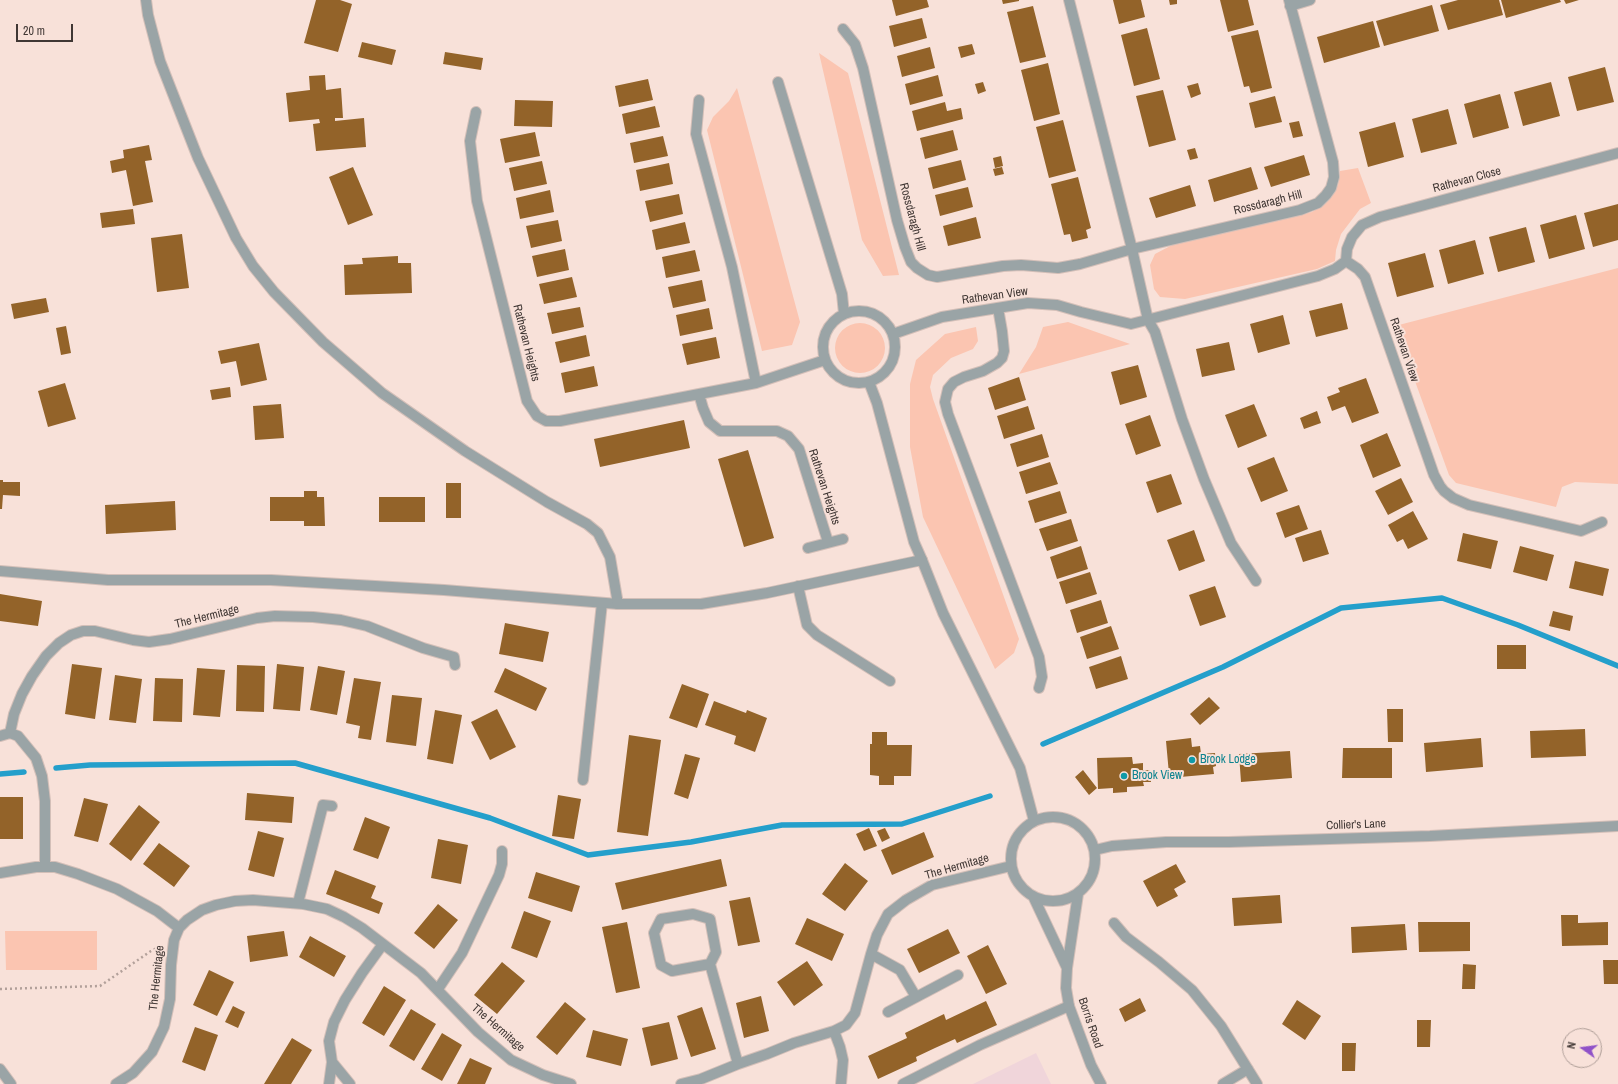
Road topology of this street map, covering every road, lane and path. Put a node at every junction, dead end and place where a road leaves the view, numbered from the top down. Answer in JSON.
{"nodes":[{"id":1,"x":146,"y":0,"type":"edge"},
{"id":2,"x":1068,"y":0,"type":"edge"},
{"id":3,"x":1310,"y":0,"type":"edge"},
{"id":4,"x":1290,"y":3,"type":"edge"},
{"id":5,"x":843,"y":30,"type":"dead end"},
{"id":6,"x":778,"y":82,"type":"dead end"},
{"id":7,"x":699,"y":100,"type":"dead end"},
{"id":8,"x":476,"y":112,"type":"dead end"},
{"id":9,"x":1618,"y":153,"type":"edge"},
{"id":10,"x":1132,"y":249,"type":"junction"},
{"id":11,"x":1346,"y":261,"type":"junction"},
{"id":12,"x":998,"y":308,"type":"junction"},
{"id":13,"x":844,"y":314,"type":"junction"},
{"id":14,"x":1148,"y":320,"type":"junction"},
{"id":15,"x":893,"y":334,"type":"junction"},
{"id":16,"x":825,"y":360,"type":"junction"},
{"id":17,"x":869,"y":382,"type":"junction"},
{"id":18,"x":756,"y":383,"type":"junction"},
{"id":19,"x":699,"y":394,"type":"junction"},
{"id":20,"x":1602,"y":522,"type":"dead end"},
{"id":21,"x":843,"y":539,"type":"dead end"},
{"id":22,"x":828,"y":542,"type":"junction"},
{"id":23,"x":808,"y":548,"type":"dead end"},
{"id":24,"x":922,"y":560,"type":"junction"},
{"id":25,"x":0,"y":571,"type":"edge"},
{"id":26,"x":1256,"y":581,"type":"dead end"},
{"id":27,"x":798,"y":586,"type":"junction"},
{"id":28,"x":602,"y":603,"type":"junction"},
{"id":29,"x":618,"y":604,"type":"junction"},
{"id":30,"x":455,"y":665,"type":"dead end"},
{"id":31,"x":890,"y":681,"type":"dead end"},
{"id":32,"x":1039,"y":688,"type":"dead end"},
{"id":33,"x":5,"y":734,"type":"edge"},
{"id":34,"x":583,"y":780,"type":"dead end"},
{"id":35,"x":332,"y":806,"type":"dead end"},
{"id":36,"x":1034,"y":821,"type":"junction"},
{"id":37,"x":1618,"y":826,"type":"edge"},
{"id":38,"x":1095,"y":850,"type":"junction"},
{"id":39,"x":502,"y":851,"type":"dead end"},
{"id":40,"x":1011,"y":866,"type":"junction"},
{"id":41,"x":45,"y":867,"type":"junction"},
{"id":42,"x":0,"y":873,"type":"edge"},
{"id":43,"x":1078,"y":894,"type":"junction"},
{"id":44,"x":1033,"y":896,"type":"junction"},
{"id":45,"x":298,"y":903,"type":"junction"},
{"id":46,"x":1114,"y":923,"type":"dead end"},
{"id":47,"x":179,"y":928,"type":"junction"},
{"id":48,"x":174,"y":940,"type":"junction"},
{"id":49,"x":383,"y":944,"type":"junction"},
{"id":50,"x":871,"y":954,"type":"junction"},
{"id":51,"x":710,"y":964,"type":"junction"},
{"id":52,"x":1067,"y":968,"type":"junction"},
{"id":53,"x":958,"y":975,"type":"dead end"},
{"id":54,"x":0,"y":989,"type":"edge"},
{"id":55,"x":438,"y":989,"type":"junction"},
{"id":56,"x":916,"y":997,"type":"junction"},
{"id":57,"x":1069,"y":1006,"type":"junction"},
{"id":58,"x":888,"y":1012,"type":"dead end"},
{"id":59,"x":834,"y":1031,"type":"junction"},
{"id":60,"x":332,"y":1062,"type":"junction"},
{"id":61,"x":738,"y":1064,"type":"junction"},
{"id":62,"x":0,"y":1069,"type":"edge"},
{"id":63,"x":1248,"y":1069,"type":"junction"},
{"id":64,"x":11,"y":1084,"type":"edge"},
{"id":65,"x":116,"y":1084,"type":"edge"},
{"id":66,"x":329,"y":1084,"type":"edge"},
{"id":67,"x":350,"y":1084,"type":"edge"},
{"id":68,"x":571,"y":1084,"type":"edge"},
{"id":69,"x":681,"y":1084,"type":"edge"},
{"id":70,"x":841,"y":1084,"type":"edge"},
{"id":71,"x":903,"y":1084,"type":"edge"},
{"id":72,"x":1101,"y":1084,"type":"edge"},
{"id":73,"x":1223,"y":1084,"type":"edge"},
{"id":74,"x":1257,"y":1084,"type":"edge"}],
"edges":[{"from":1,"to":29,"type":"street"},
{"from":2,"to":10,"type":"street"},
{"from":3,"to":4,"type":"street"},
{"from":4,"to":10,"type":"street","name":"Rossdaragh Hill"},
{"from":5,"to":10,"type":"street","name":"Rossdaragh Hill"},
{"from":6,"to":13,"type":"street"},
{"from":7,"to":18,"type":"street"},
{"from":8,"to":19,"type":"street","name":"Rathevan Heights"},
{"from":9,"to":11,"type":"street","name":"Rathevan Close"},
{"from":10,"to":14,"type":"street"},
{"from":11,"to":14,"type":"street","name":"Rathevan View"},
{"from":11,"to":20,"type":"street","name":"Rathevan View"},
{"from":12,"to":14,"type":"street","name":"Rathevan View"},
{"from":12,"to":15,"type":"street","name":"Rathevan View"},
{"from":12,"to":32,"type":"street"},
{"from":13,"to":15,"type":"street"},
{"from":13,"to":16,"type":"street"},
{"from":14,"to":26,"type":"street"},
{"from":15,"to":17,"type":"street"},
{"from":16,"to":17,"type":"street"},
{"from":16,"to":18,"type":"street","name":"Rathevan Heights"},
{"from":17,"to":24,"type":"street"},
{"from":18,"to":19,"type":"street","name":"Rathevan Heights"},
{"from":19,"to":22,"type":"street","name":"Rathevan Heights"},
{"from":21,"to":22,"type":"street","name":"Rathevan Heights"},
{"from":22,"to":23,"type":"street","name":"Rathevan Heights"},
{"from":24,"to":27,"type":"street"},
{"from":24,"to":36,"type":"street"},
{"from":25,"to":28,"type":"street"},
{"from":27,"to":29,"type":"street"},
{"from":27,"to":31,"type":"street"},
{"from":28,"to":29,"type":"street"},
{"from":28,"to":34,"type":"street"},
{"from":30,"to":33,"type":"street","name":"The Hermitage"},
{"from":33,"to":41,"type":"street","name":"The Hermitage"},
{"from":35,"to":45,"type":"street"},
{"from":36,"to":38,"type":"street"},
{"from":36,"to":40,"type":"street"},
{"from":37,"to":38,"type":"street","name":"Collier's Lane"},
{"from":38,"to":43,"type":"street"},
{"from":39,"to":55,"type":"street"},
{"from":40,"to":44,"type":"street"},
{"from":40,"to":50,"type":"street","name":"The Hermitage"},
{"from":41,"to":42,"type":"street"},
{"from":41,"to":47,"type":"street"},
{"from":43,"to":44,"type":"street"},
{"from":43,"to":52,"type":"street","name":"Borris Road"},
{"from":44,"to":52,"type":"street","name":"Borris Road"},
{"from":45,"to":47,"type":"street","name":"The Hermitage"},
{"from":45,"to":49,"type":"street","name":"The Hermitage"},
{"from":46,"to":63,"type":"street"},
{"from":47,"to":48,"type":"street","name":"The Hermitage"},
{"from":48,"to":54,"type":"path"},
{"from":48,"to":65,"type":"street","name":"The Hermitage"},
{"from":49,"to":55,"type":"street","name":"The Hermitage"},
{"from":49,"to":60,"type":"street"},
{"from":50,"to":56,"type":"street"},
{"from":50,"to":59,"type":"street","name":"The Hermitage"},
{"from":51,"to":51,"type":"street"},
{"from":51,"to":61,"type":"street"},
{"from":52,"to":57,"type":"street","name":"Borris Road"},
{"from":53,"to":56,"type":"street"},
{"from":55,"to":68,"type":"street","name":"The Hermitage"},
{"from":56,"to":58,"type":"street"},
{"from":57,"to":71,"type":"street"},
{"from":57,"to":72,"type":"street","name":"Borris Road"},
{"from":59,"to":61,"type":"street","name":"The Hermitage"},
{"from":59,"to":70,"type":"street"},
{"from":60,"to":66,"type":"street"},
{"from":60,"to":67,"type":"street"},
{"from":61,"to":69,"type":"street","name":"The Hermitage"},
{"from":62,"to":64,"type":"street"},
{"from":63,"to":73,"type":"street"},
{"from":63,"to":74,"type":"street"}]}
